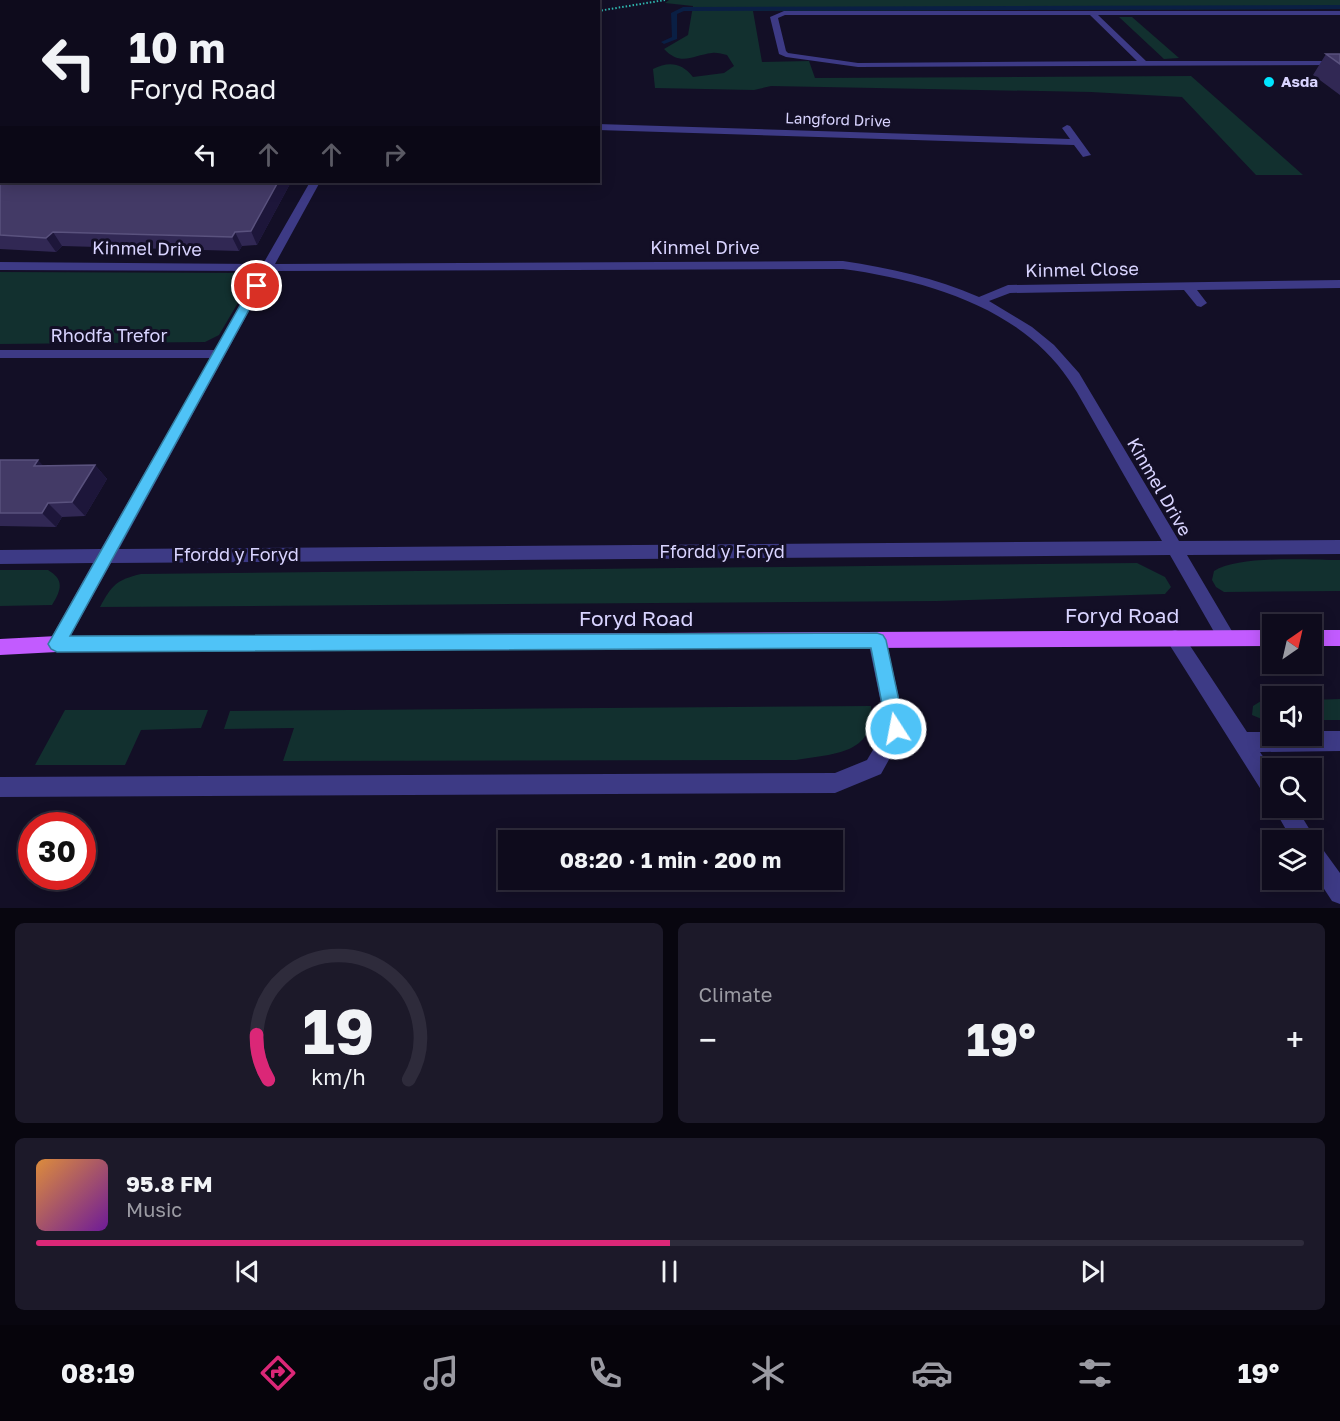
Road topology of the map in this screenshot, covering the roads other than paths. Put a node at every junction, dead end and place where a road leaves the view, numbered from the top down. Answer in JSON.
{"nodes":[{"id":1,"x":1340,"y":13,"type":"edge"},
{"id":2,"x":1093,"y":14,"type":"junction"},
{"id":3,"x":1340,"y":63,"type":"edge"},
{"id":4,"x":1144,"y":64,"type":"junction"},
{"id":5,"x":600,"y":127,"type":"edge"},
{"id":6,"x":1067,"y":128,"type":"dead end"},
{"id":7,"x":1077,"y":142,"type":"junction"},
{"id":8,"x":1086,"y":155,"type":"dead end"},
{"id":9,"x":314,"y":183,"type":"edge"},
{"id":10,"x":0,"y":266,"type":"edge"},
{"id":11,"x":266,"y":268,"type":"junction"},
{"id":12,"x":1340,"y":284,"type":"edge"},
{"id":13,"x":1188,"y":287,"type":"junction"},
{"id":14,"x":979,"y":301,"type":"junction"},
{"id":15,"x":1202,"y":303,"type":"dead end"},
{"id":16,"x":0,"y":354,"type":"edge"},
{"id":17,"x":219,"y":354,"type":"junction"},
{"id":18,"x":1340,"y":547,"type":"edge"},
{"id":19,"x":1173,"y":548,"type":"junction"},
{"id":20,"x":105,"y":556,"type":"junction"},
{"id":21,"x":0,"y":557,"type":"edge"},
{"id":22,"x":1227,"y":638,"type":"junction"},
{"id":23,"x":1262,"y":638,"type":"edge"},
{"id":24,"x":1322,"y":638,"type":"edge"},
{"id":25,"x":1340,"y":638,"type":"edge"},
{"id":26,"x":1175,"y":639,"type":"junction"},
{"id":27,"x":877,"y":640,"type":"junction"},
{"id":28,"x":57,"y":644,"type":"junction"},
{"id":29,"x":0,"y":647,"type":"edge"},
{"id":30,"x":1340,"y":741,"type":"edge"},
{"id":31,"x":1242,"y":742,"type":"junction"},
{"id":32,"x":1262,"y":773,"type":"edge"},
{"id":33,"x":0,"y":787,"type":"edge"},
{"id":34,"x":1322,"y":866,"type":"edge"},
{"id":35,"x":1340,"y":893,"type":"edge"}],
"edges":[{"from":1,"to":2,"type":"street"},
{"from":2,"to":4,"type":"street"},
{"from":2,"to":4,"type":"street"},
{"from":3,"to":4,"type":"street"},
{"from":5,"to":7,"type":"street","name":"Langford Drive"},
{"from":6,"to":7,"type":"street"},
{"from":7,"to":8,"type":"street"},
{"from":9,"to":11,"type":"street"},
{"from":10,"to":11,"type":"street","name":"Kinmel Drive"},
{"from":11,"to":14,"type":"street","name":"Kinmel Drive"},
{"from":11,"to":17,"type":"street"},
{"from":12,"to":13,"type":"street","name":"Kinmel Close"},
{"from":13,"to":14,"type":"street","name":"Kinmel Close"},
{"from":13,"to":15,"type":"street"},
{"from":14,"to":19,"type":"street","name":"Kinmel Drive"},
{"from":16,"to":17,"type":"street","name":"Rhodfa Trefor"},
{"from":17,"to":20,"type":"street"},
{"from":18,"to":19,"type":"street","name":"Ffordd y Foryd"},
{"from":19,"to":20,"type":"street","name":"Ffordd y Foryd"},
{"from":19,"to":22,"type":"street","name":"Kinmel Drive"},
{"from":20,"to":21,"type":"street","name":"Ffordd y Foryd"},
{"from":20,"to":28,"type":"street"},
{"from":22,"to":23,"type":"main road","name":"Foryd Road"},
{"from":22,"to":26,"type":"main road","name":"Foryd Road"},
{"from":24,"to":25,"type":"main road"},
{"from":26,"to":27,"type":"main road","name":"Foryd Road"},
{"from":26,"to":31,"type":"street"},
{"from":27,"to":28,"type":"main road","name":"Foryd Road"},
{"from":27,"to":33,"type":"street"},
{"from":28,"to":29,"type":"main road","name":"Foryd Road"},
{"from":30,"to":31,"type":"street"},
{"from":31,"to":32,"type":"street"},
{"from":34,"to":35,"type":"street"}]}
